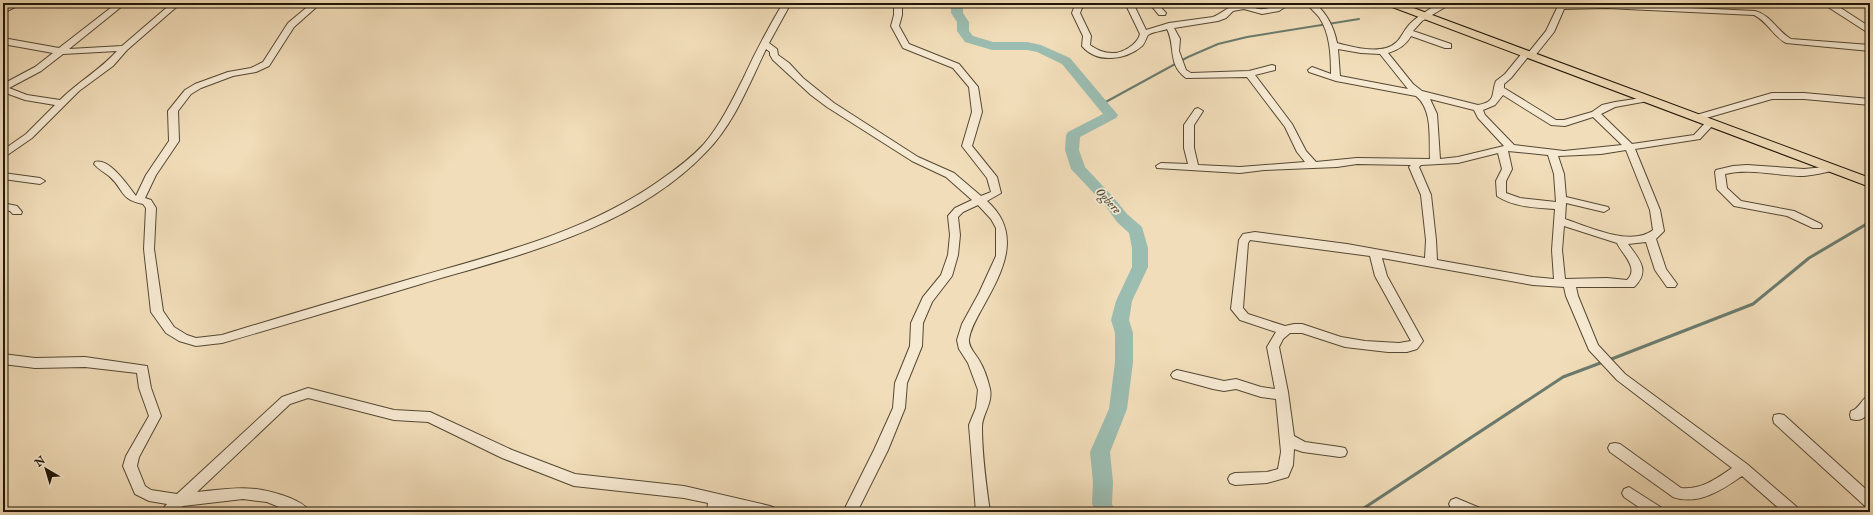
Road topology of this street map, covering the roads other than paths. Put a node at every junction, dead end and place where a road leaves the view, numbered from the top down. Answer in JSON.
{"nodes":[{"id":1,"x":19,"y":3,"type":"edge"},
{"id":2,"x":122,"y":3,"type":"edge"},
{"id":3,"x":177,"y":3,"type":"edge"},
{"id":4,"x":317,"y":3,"type":"edge"},
{"id":5,"x":787,"y":3,"type":"edge"},
{"id":6,"x":898,"y":3,"type":"edge"},
{"id":7,"x":1085,"y":3,"type":"edge"},
{"id":8,"x":1129,"y":3,"type":"edge"},
{"id":9,"x":1153,"y":3,"type":"edge"},
{"id":10,"x":1287,"y":3,"type":"edge"},
{"id":11,"x":1310,"y":3,"type":"edge"},
{"id":12,"x":1391,"y":3,"type":"edge"},
{"id":13,"x":1448,"y":3,"type":"edge"},
{"id":14,"x":1801,"y":3,"type":"edge"},
{"id":15,"x":1748,"y":4,"type":"dead end"},
{"id":16,"x":1828,"y":4,"type":"edge"},
{"id":17,"x":1557,"y":5,"type":"edge"},
{"id":18,"x":1605,"y":5,"type":"edge"},
{"id":19,"x":1227,"y":6,"type":"edge"},
{"id":20,"x":3,"y":11,"type":"edge"},
{"id":21,"x":1162,"y":13,"type":"dead end"},
{"id":22,"x":1755,"y":13,"type":"junction"},
{"id":23,"x":1425,"y":16,"type":"junction"},
{"id":24,"x":1169,"y":26,"type":"junction"},
{"id":25,"x":1870,"y":31,"type":"edge"},
{"id":26,"x":1409,"y":32,"type":"junction"},
{"id":27,"x":1144,"y":34,"type":"junction"},
{"id":28,"x":3,"y":40,"type":"edge"},
{"id":29,"x":766,"y":44,"type":"junction"},
{"id":30,"x":1334,"y":45,"type":"junction"},
{"id":31,"x":1448,"y":46,"type":"dead end"},
{"id":32,"x":124,"y":48,"type":"junction"},
{"id":33,"x":1870,"y":48,"type":"edge"},
{"id":34,"x":61,"y":51,"type":"junction"},
{"id":35,"x":1382,"y":51,"type":"junction"},
{"id":36,"x":1529,"y":55,"type":"junction"},
{"id":37,"x":1272,"y":68,"type":"dead end"},
{"id":38,"x":1312,"y":70,"type":"dead end"},
{"id":39,"x":1250,"y":74,"type":"junction"},
{"id":40,"x":1336,"y":78,"type":"junction"},
{"id":41,"x":3,"y":88,"type":"edge"},
{"id":42,"x":1500,"y":89,"type":"junction"},
{"id":43,"x":1421,"y":94,"type":"junction"},
{"id":44,"x":1645,"y":99,"type":"junction"},
{"id":45,"x":1870,"y":102,"type":"edge"},
{"id":46,"x":61,"y":103,"type":"junction"},
{"id":47,"x":1478,"y":108,"type":"junction"},
{"id":48,"x":1198,"y":111,"type":"dead end"},
{"id":49,"x":1595,"y":114,"type":"junction"},
{"id":50,"x":1696,"y":118,"type":"junction"},
{"id":51,"x":1710,"y":123,"type":"junction"},
{"id":52,"x":1629,"y":146,"type":"junction"},
{"id":53,"x":1507,"y":149,"type":"junction"},
{"id":54,"x":1552,"y":152,"type":"junction"},
{"id":55,"x":4,"y":154,"type":"edge"},
{"id":56,"x":1418,"y":162,"type":"junction"},
{"id":57,"x":1435,"y":162,"type":"junction"},
{"id":58,"x":99,"y":164,"type":"dead end"},
{"id":59,"x":1313,"y":165,"type":"junction"},
{"id":60,"x":1161,"y":166,"type":"dead end"},
{"id":61,"x":1194,"y":168,"type":"junction"},
{"id":62,"x":1831,"y":168,"type":"junction"},
{"id":63,"x":3,"y":176,"type":"edge"},
{"id":64,"x":40,"y":181,"type":"dead end"},
{"id":65,"x":1870,"y":183,"type":"edge"},
{"id":66,"x":979,"y":200,"type":"junction"},
{"id":67,"x":138,"y":201,"type":"junction"},
{"id":68,"x":1561,"y":203,"type":"junction"},
{"id":69,"x":3,"y":206,"type":"edge"},
{"id":70,"x":1604,"y":209,"type":"dead end"},
{"id":71,"x":17,"y":212,"type":"dead end"},
{"id":72,"x":1558,"y":221,"type":"junction"},
{"id":73,"x":1817,"y":226,"type":"dead end"},
{"id":74,"x":1650,"y":238,"type":"junction"},
{"id":75,"x":1624,"y":241,"type":"junction"},
{"id":76,"x":1375,"y":253,"type":"junction"},
{"id":77,"x":1430,"y":263,"type":"junction"},
{"id":78,"x":1565,"y":283,"type":"junction"},
{"id":79,"x":1670,"y":284,"type":"dead end"},
{"id":80,"x":1285,"y":331,"type":"junction"},
{"id":81,"x":3,"y":359,"type":"edge"},
{"id":82,"x":1177,"y":375,"type":"dead end"},
{"id":83,"x":1282,"y":395,"type":"junction"},
{"id":84,"x":1870,"y":400,"type":"edge"},
{"id":85,"x":1856,"y":415,"type":"dead end"},
{"id":86,"x":1779,"y":419,"type":"dead end"},
{"id":87,"x":1287,"y":440,"type":"junction"},
{"id":88,"x":1615,"y":448,"type":"dead end"},
{"id":89,"x":1340,"y":452,"type":"dead end"},
{"id":90,"x":1742,"y":468,"type":"junction"},
{"id":91,"x":1235,"y":478,"type":"dead end"},
{"id":92,"x":1629,"y":493,"type":"dead end"},
{"id":93,"x":180,"y":500,"type":"junction"},
{"id":94,"x":1870,"y":502,"type":"edge"},
{"id":95,"x":1456,"y":504,"type":"dead end"},
{"id":96,"x":714,"y":506,"type":"edge"},
{"id":97,"x":167,"y":512,"type":"edge"},
{"id":98,"x":303,"y":512,"type":"edge"},
{"id":99,"x":770,"y":512,"type":"edge"},
{"id":100,"x":850,"y":512,"type":"edge"},
{"id":101,"x":983,"y":512,"type":"edge"},
{"id":102,"x":1475,"y":512,"type":"edge"},
{"id":103,"x":1657,"y":512,"type":"edge"},
{"id":104,"x":1793,"y":512,"type":"edge"}],
"edges":[{"from":1,"to":20,"type":"street"},
{"from":2,"to":34,"type":"street"},
{"from":3,"to":32,"type":"street"},
{"from":4,"to":67,"type":"street"},
{"from":5,"to":29,"type":"street"},
{"from":6,"to":66,"type":"street"},
{"from":7,"to":27,"type":"street"},
{"from":8,"to":27,"type":"street"},
{"from":9,"to":21,"type":"street"},
{"from":10,"to":19,"type":"street"},
{"from":11,"to":30,"type":"street"},
{"from":12,"to":23,"type":"main road"},
{"from":13,"to":23,"type":"street"},
{"from":14,"to":16,"type":"street"},
{"from":15,"to":22,"type":"street"},
{"from":16,"to":25,"type":"street"},
{"from":17,"to":18,"type":"street"},
{"from":17,"to":36,"type":"street"},
{"from":18,"to":22,"type":"street"},
{"from":19,"to":24,"type":"street"},
{"from":22,"to":33,"type":"street"},
{"from":23,"to":26,"type":"street"},
{"from":23,"to":36,"type":"main road"},
{"from":24,"to":27,"type":"street"},
{"from":24,"to":39,"type":"street"},
{"from":26,"to":31,"type":"street"},
{"from":26,"to":35,"type":"street"},
{"from":28,"to":34,"type":"street"},
{"from":29,"to":66,"type":"street"},
{"from":29,"to":67,"type":"street"},
{"from":30,"to":35,"type":"street"},
{"from":30,"to":40,"type":"street"},
{"from":32,"to":34,"type":"street"},
{"from":32,"to":46,"type":"street"},
{"from":34,"to":41,"type":"street"},
{"from":35,"to":43,"type":"street"},
{"from":36,"to":42,"type":"street"},
{"from":36,"to":44,"type":"main road"},
{"from":37,"to":39,"type":"street"},
{"from":38,"to":40,"type":"street"},
{"from":39,"to":59,"type":"street"},
{"from":40,"to":43,"type":"street"},
{"from":41,"to":46,"type":"street"},
{"from":42,"to":47,"type":"street"},
{"from":42,"to":49,"type":"street"},
{"from":43,"to":47,"type":"street"},
{"from":43,"to":57,"type":"street"},
{"from":44,"to":49,"type":"street"},
{"from":44,"to":50,"type":"main road"},
{"from":45,"to":50,"type":"street"},
{"from":46,"to":55,"type":"street"},
{"from":47,"to":53,"type":"street"},
{"from":48,"to":61,"type":"street"},
{"from":49,"to":52,"type":"street"},
{"from":50,"to":51,"type":"main road"},
{"from":51,"to":52,"type":"street"},
{"from":51,"to":62,"type":"main road"},
{"from":52,"to":54,"type":"street"},
{"from":52,"to":74,"type":"street"},
{"from":53,"to":54,"type":"street"},
{"from":53,"to":57,"type":"street"},
{"from":53,"to":68,"type":"street"},
{"from":54,"to":68,"type":"street"},
{"from":56,"to":57,"type":"street"},
{"from":56,"to":59,"type":"street"},
{"from":56,"to":77,"type":"street"},
{"from":58,"to":67,"type":"street"},
{"from":59,"to":61,"type":"street"},
{"from":60,"to":61,"type":"street"},
{"from":62,"to":65,"type":"main road"},
{"from":62,"to":73,"type":"street"},
{"from":63,"to":64,"type":"street"},
{"from":66,"to":100,"type":"street"},
{"from":66,"to":101,"type":"street"},
{"from":68,"to":70,"type":"street"},
{"from":68,"to":72,"type":"street"},
{"from":69,"to":71,"type":"street"},
{"from":72,"to":75,"type":"street"},
{"from":72,"to":78,"type":"street"},
{"from":74,"to":75,"type":"street"},
{"from":74,"to":79,"type":"street"},
{"from":75,"to":78,"type":"street"},
{"from":76,"to":77,"type":"street"},
{"from":76,"to":80,"type":"street"},
{"from":76,"to":80,"type":"street"},
{"from":77,"to":78,"type":"street"},
{"from":78,"to":90,"type":"street"},
{"from":80,"to":83,"type":"street"},
{"from":81,"to":93,"type":"street"},
{"from":82,"to":83,"type":"street"},
{"from":83,"to":87,"type":"street"},
{"from":84,"to":85,"type":"street"},
{"from":86,"to":94,"type":"street"},
{"from":87,"to":89,"type":"street"},
{"from":87,"to":91,"type":"street"},
{"from":88,"to":90,"type":"street"},
{"from":90,"to":104,"type":"street"},
{"from":92,"to":103,"type":"street"},
{"from":93,"to":96,"type":"street"},
{"from":93,"to":97,"type":"street"},
{"from":93,"to":98,"type":"street"},
{"from":95,"to":102,"type":"street"},
{"from":96,"to":99,"type":"street"}]}
